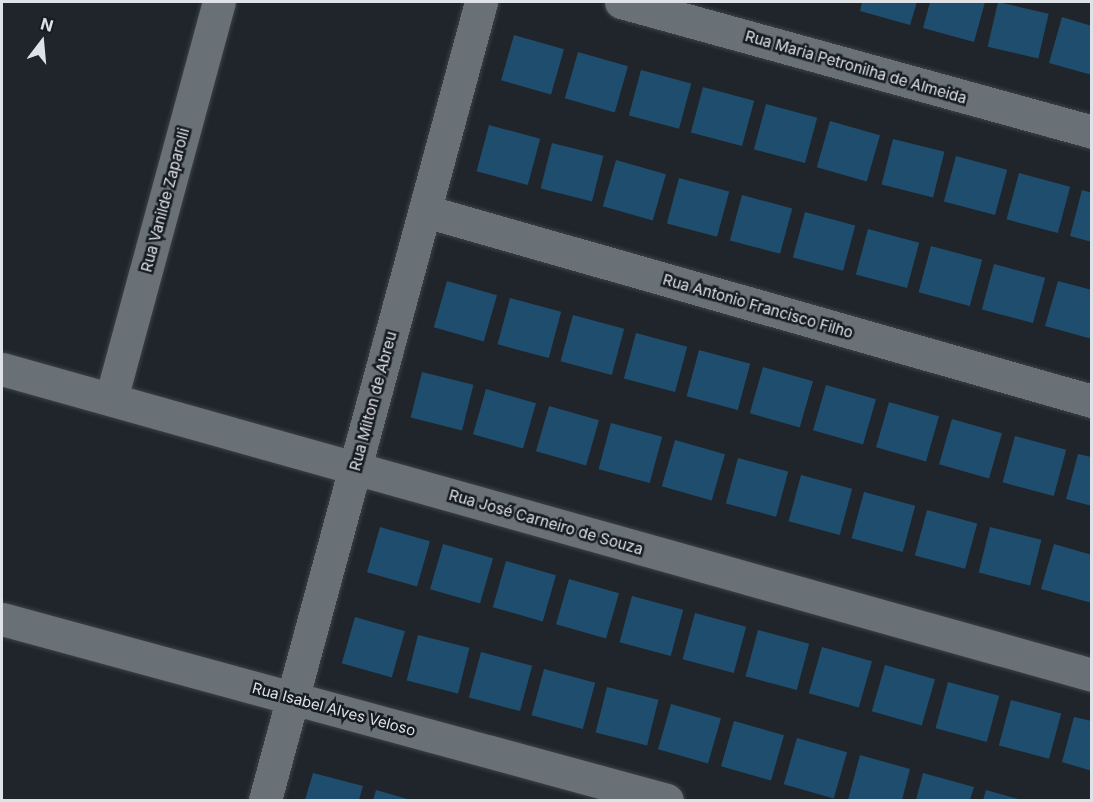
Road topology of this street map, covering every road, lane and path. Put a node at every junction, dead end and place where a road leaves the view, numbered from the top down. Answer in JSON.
{"nodes":[{"id":1,"x":219,"y":2,"type":"edge"},
{"id":2,"x":482,"y":2,"type":"edge"},
{"id":3,"x":621,"y":2,"type":"edge"},
{"id":4,"x":1092,"y":132,"type":"edge"},
{"id":5,"x":425,"y":211,"type":"junction"},
{"id":6,"x":2,"y":369,"type":"edge"},
{"id":7,"x":111,"y":399,"type":"junction"},
{"id":8,"x":1092,"y":401,"type":"edge"},
{"id":9,"x":355,"y":468,"type":"junction"},
{"id":10,"x":2,"y":619,"type":"edge"},
{"id":11,"x":1092,"y":675,"type":"edge"},
{"id":12,"x":293,"y":698,"type":"junction"},
{"id":13,"x":265,"y":801,"type":"edge"},
{"id":14,"x":667,"y":801,"type":"edge"}],
"edges":[{"from":1,"to":7,"type":"street","name":"Rua Vanilde Zaparolli"},
{"from":2,"to":5,"type":"street","name":"Rua Milton de Abreu"},
{"from":3,"to":4,"type":"street","name":"Rua Maria Petronilha de Almeida"},
{"from":5,"to":8,"type":"street","name":"Rua Antonio Francisco Filho"},
{"from":5,"to":9,"type":"street","name":"Rua Milton de Abreu"},
{"from":6,"to":7,"type":"street","name":"Rua José Carneiro de Souza"},
{"from":7,"to":9,"type":"street","name":"Rua José Carneiro de Souza"},
{"from":9,"to":11,"type":"street","name":"Rua José Carneiro de Souza"},
{"from":9,"to":12,"type":"street","name":"Rua Milton de Abreu"},
{"from":10,"to":12,"type":"street","name":"Rua Isabel Alves Veloso"},
{"from":12,"to":13,"type":"street","name":"Rua Milton de Abreu"},
{"from":12,"to":14,"type":"street","name":"Rua Isabel Alves Veloso"}]}
